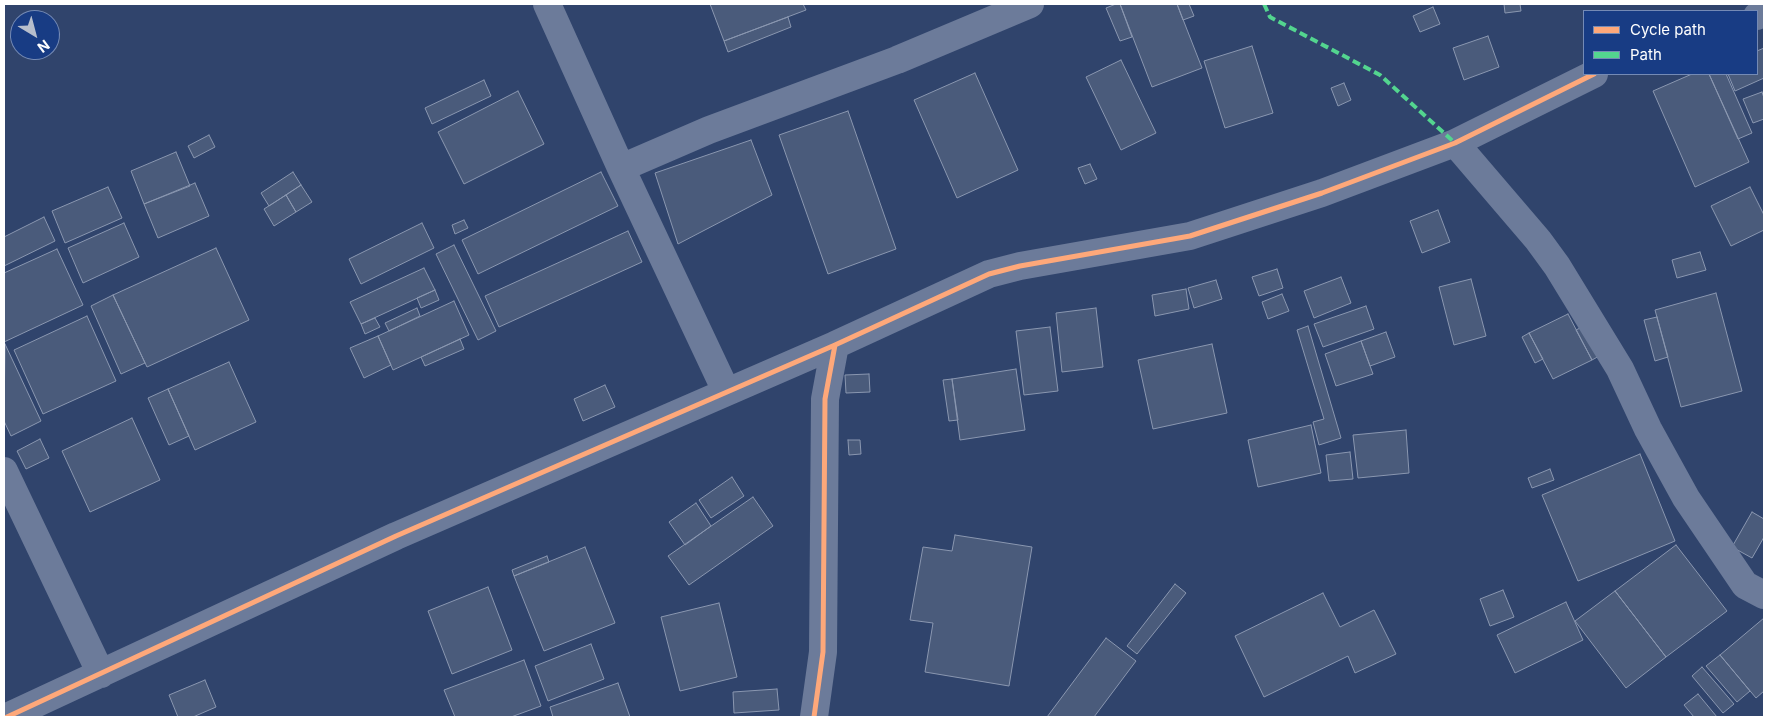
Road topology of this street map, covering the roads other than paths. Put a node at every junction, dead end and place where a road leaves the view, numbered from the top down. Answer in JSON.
{"nodes":[{"id":1,"x":547,"y":4,"type":"edge"},
{"id":2,"x":1030,"y":4,"type":"edge"},
{"id":3,"x":1592,"y":75,"type":"edge"},
{"id":4,"x":1455,"y":143,"type":"junction"},
{"id":5,"x":621,"y":168,"type":"junction"},
{"id":6,"x":834,"y":345,"type":"junction"},
{"id":7,"x":726,"y":391,"type":"junction"},
{"id":8,"x":4,"y":471,"type":"edge"},
{"id":9,"x":1764,"y":595,"type":"edge"},
{"id":10,"x":101,"y":674,"type":"junction"},
{"id":11,"x":7,"y":717,"type":"edge"},
{"id":12,"x":814,"y":717,"type":"edge"}],
"edges":[{"from":1,"to":5,"type":"street"},
{"from":2,"to":5,"type":"street"},
{"from":3,"to":4,"type":"street"},
{"from":4,"to":6,"type":"street"},
{"from":4,"to":9,"type":"street"},
{"from":5,"to":7,"type":"street"},
{"from":6,"to":7,"type":"street"},
{"from":6,"to":12,"type":"street"},
{"from":7,"to":10,"type":"street"},
{"from":8,"to":10,"type":"street"},
{"from":10,"to":11,"type":"street"}]}
